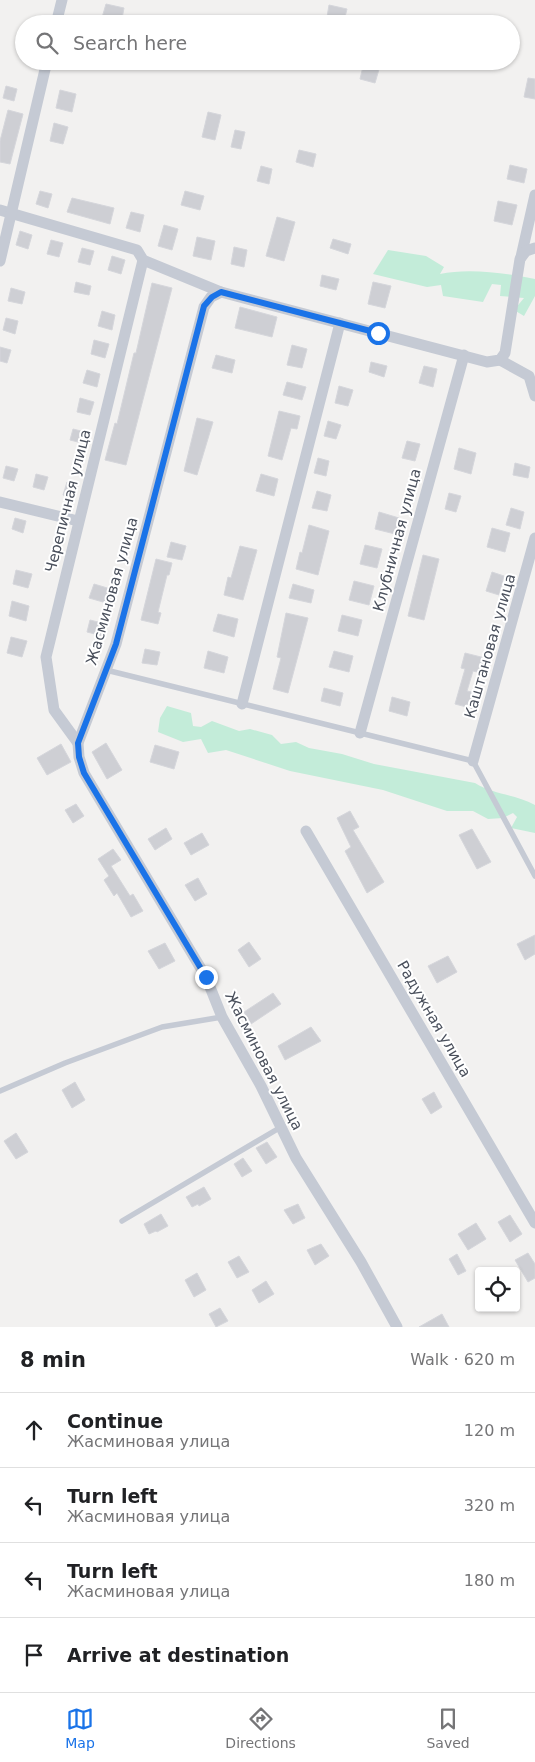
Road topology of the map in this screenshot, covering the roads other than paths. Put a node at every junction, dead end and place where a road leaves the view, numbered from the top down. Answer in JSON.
{"nodes":[{"id":1,"x":62,"y":0,"type":"edge"},
{"id":2,"x":58,"y":15,"type":"edge"},
{"id":3,"x":45,"y":70,"type":"edge"},
{"id":4,"x":535,"y":195,"type":"edge"},
{"id":5,"x":6,"y":212,"type":"edge"},
{"id":6,"x":535,"y":248,"type":"edge"},
{"id":7,"x":520,"y":259,"type":"junction"},
{"id":8,"x":143,"y":260,"type":"junction"},
{"id":9,"x":0,"y":261,"type":"edge"},
{"id":10,"x":221,"y":292,"type":"junction"},
{"id":11,"x":340,"y":323,"type":"junction"},
{"id":12,"x":464,"y":355,"type":"junction"},
{"id":13,"x":500,"y":360,"type":"junction"},
{"id":14,"x":535,"y":396,"type":"edge"},
{"id":15,"x":0,"y":502,"type":"edge"},
{"id":16,"x":78,"y":522,"type":"junction"},
{"id":17,"x":535,"y":538,"type":"edge"},
{"id":18,"x":106,"y":670,"type":"junction"},
{"id":19,"x":242,"y":704,"type":"junction"},
{"id":20,"x":360,"y":733,"type":"junction"},
{"id":21,"x":78,"y":743,"type":"junction"},
{"id":22,"x":473,"y":761,"type":"junction"},
{"id":23,"x":306,"y":831,"type":"dead end"},
{"id":24,"x":535,"y":876,"type":"edge"},
{"id":25,"x":222,"y":1017,"type":"junction"},
{"id":26,"x":0,"y":1091,"type":"edge"},
{"id":27,"x":281,"y":1127,"type":"junction"},
{"id":28,"x":122,"y":1221,"type":"dead end"},
{"id":29,"x":535,"y":1223,"type":"edge"},
{"id":30,"x":397,"y":1327,"type":"edge"}],
"edges":[{"from":1,"to":2,"type":"street"},
{"from":3,"to":5,"type":"street"},
{"from":4,"to":7,"type":"street"},
{"from":5,"to":8,"type":"street"},
{"from":5,"to":9,"type":"street"},
{"from":6,"to":7,"type":"street"},
{"from":7,"to":13,"type":"street"},
{"from":8,"to":10,"type":"street"},
{"from":8,"to":16,"type":"street","name":"Черепичная улица"},
{"from":10,"to":11,"type":"street"},
{"from":10,"to":18,"type":"street","name":"Жасминовая улица"},
{"from":11,"to":12,"type":"street"},
{"from":11,"to":19,"type":"street"},
{"from":12,"to":13,"type":"street"},
{"from":12,"to":20,"type":"street","name":"Клубничная улица"},
{"from":13,"to":14,"type":"street"},
{"from":15,"to":16,"type":"street"},
{"from":16,"to":21,"type":"street","name":"Черепичная улица"},
{"from":17,"to":22,"type":"street","name":"Каштановая улица"},
{"from":18,"to":19,"type":"lane"},
{"from":18,"to":21,"type":"street","name":"Жасминовая улица"},
{"from":19,"to":20,"type":"lane"},
{"from":20,"to":22,"type":"lane"},
{"from":21,"to":25,"type":"street","name":"Жасминовая улица"},
{"from":22,"to":24,"type":"lane"},
{"from":23,"to":29,"type":"street","name":"Радужная улица"},
{"from":25,"to":26,"type":"lane"},
{"from":25,"to":27,"type":"street","name":"Жасминовая улица"},
{"from":27,"to":28,"type":"lane"},
{"from":27,"to":30,"type":"street","name":"Жасминовая улица"}]}
